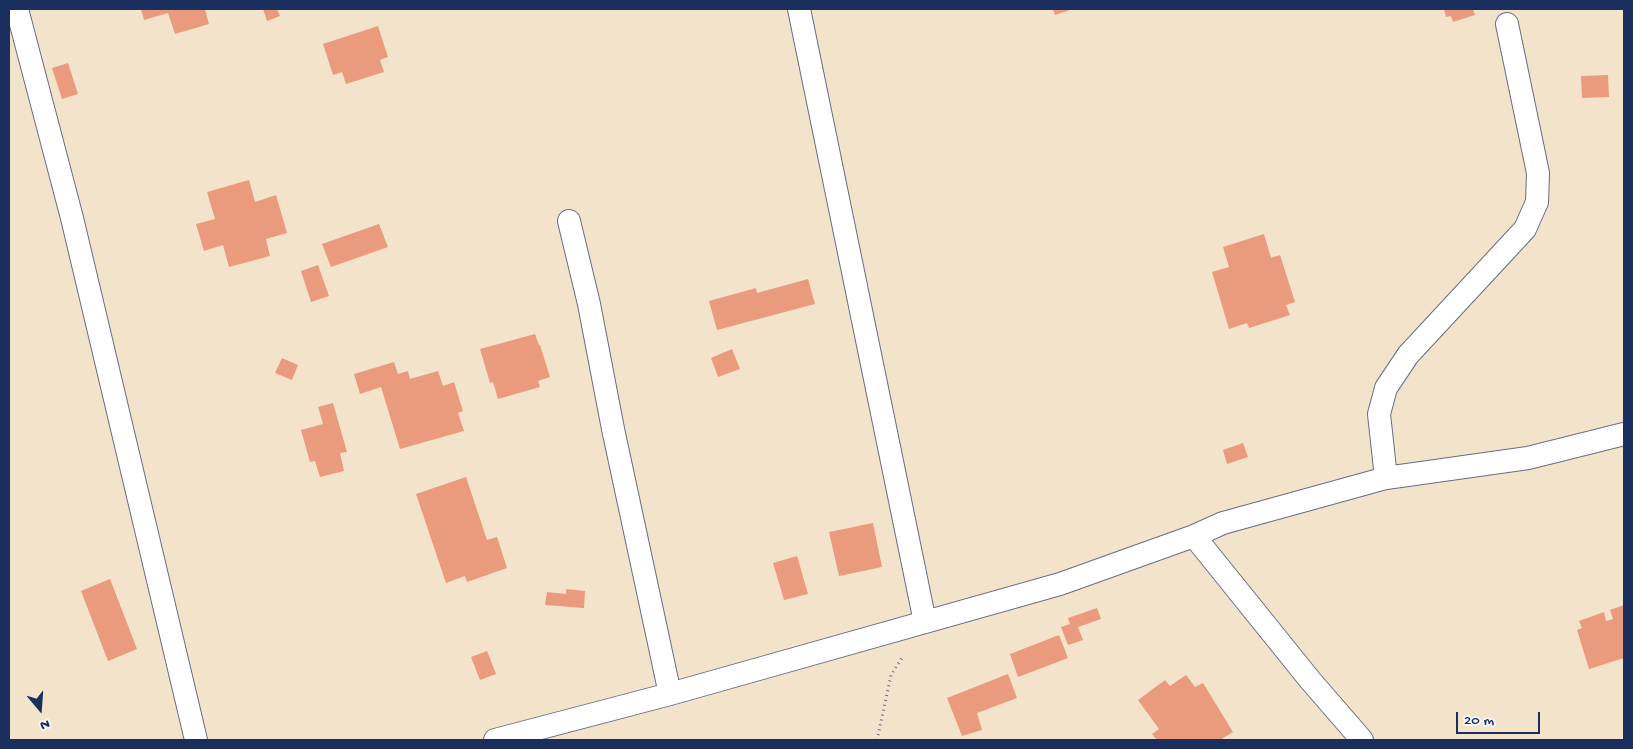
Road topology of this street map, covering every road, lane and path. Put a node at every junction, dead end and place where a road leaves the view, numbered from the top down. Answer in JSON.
{"nodes":[{"id":1,"x":17,"y":9,"type":"edge"},
{"id":2,"x":799,"y":9,"type":"edge"},
{"id":3,"x":1507,"y":24,"type":"dead end"},
{"id":4,"x":569,"y":221,"type":"dead end"},
{"id":5,"x":1624,"y":434,"type":"edge"},
{"id":6,"x":1386,"y":478,"type":"junction"},
{"id":7,"x":1194,"y":536,"type":"junction"},
{"id":8,"x":925,"y":622,"type":"junction"},
{"id":9,"x":670,"y":694,"type":"junction"},
{"id":10,"x":196,"y":740,"type":"edge"},
{"id":11,"x":495,"y":740,"type":"edge"},
{"id":12,"x":877,"y":740,"type":"edge"},
{"id":13,"x":1362,"y":740,"type":"edge"}],
"edges":[{"from":1,"to":10,"type":"street"},
{"from":2,"to":8,"type":"street"},
{"from":3,"to":6,"type":"street"},
{"from":4,"to":9,"type":"street"},
{"from":5,"to":6,"type":"street"},
{"from":6,"to":7,"type":"street"},
{"from":7,"to":8,"type":"street"},
{"from":7,"to":13,"type":"street"},
{"from":8,"to":9,"type":"street"},
{"from":8,"to":12,"type":"path"},
{"from":9,"to":11,"type":"street"}]}
